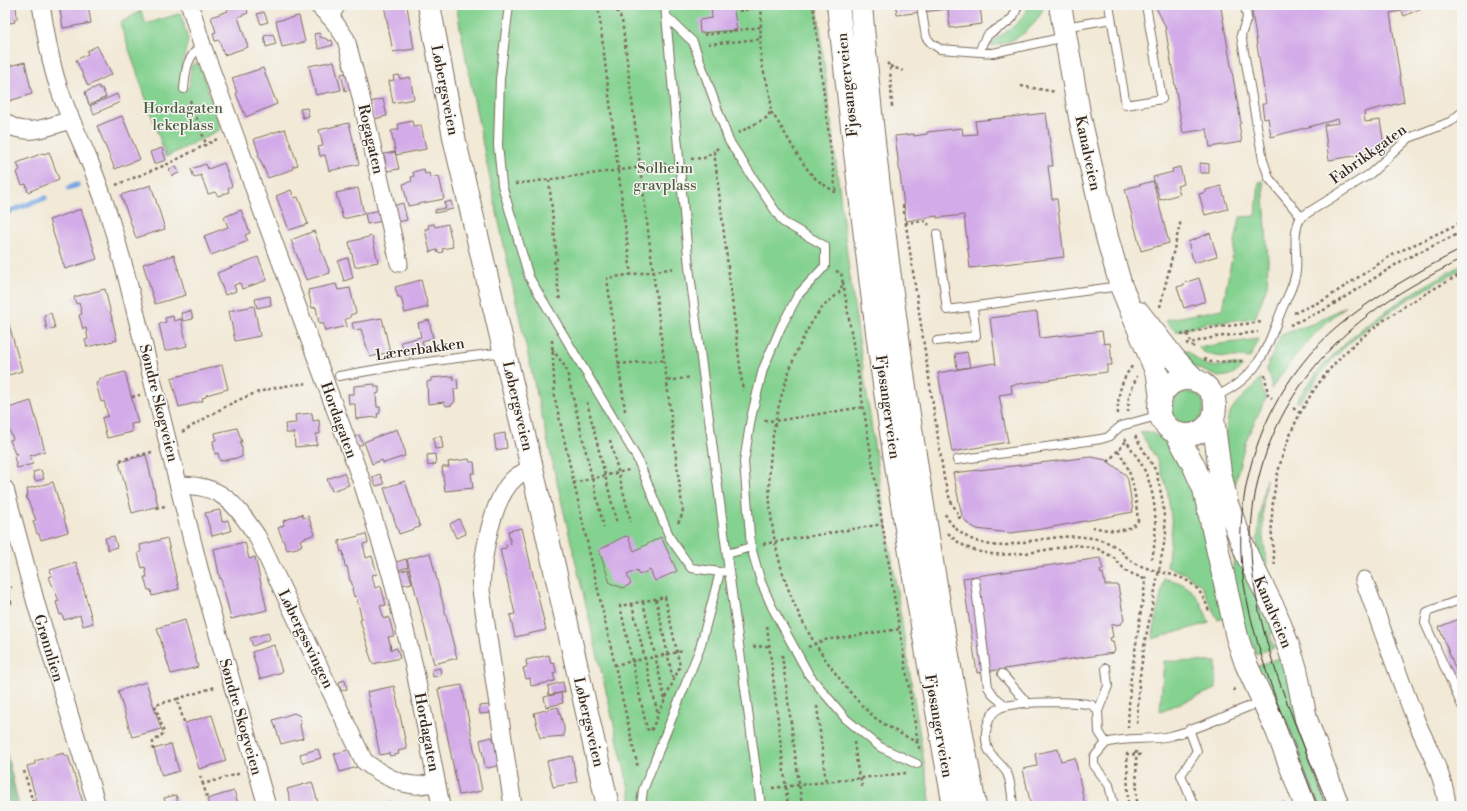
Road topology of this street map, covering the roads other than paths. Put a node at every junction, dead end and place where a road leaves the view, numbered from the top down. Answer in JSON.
{"nodes":[{"id":1,"x":41,"y":5,"type":"edge"},
{"id":2,"x":190,"y":5,"type":"edge"},
{"id":3,"x":318,"y":5,"type":"edge"},
{"id":4,"x":342,"y":5,"type":"edge"},
{"id":5,"x":429,"y":5,"type":"edge"},
{"id":6,"x":508,"y":5,"type":"edge"},
{"id":7,"x":665,"y":5,"type":"edge"},
{"id":8,"x":838,"y":5,"type":"edge"},
{"id":9,"x":862,"y":5,"type":"edge"},
{"id":10,"x":1018,"y":5,"type":"edge"},
{"id":11,"x":1060,"y":5,"type":"edge"},
{"id":12,"x":1109,"y":5,"type":"edge"},
{"id":13,"x":1146,"y":5,"type":"edge"},
{"id":14,"x":1245,"y":5,"type":"edge"},
{"id":15,"x":922,"y":12,"type":"dead end"},
{"id":16,"x":666,"y":16,"type":"junction"},
{"id":17,"x":1111,"y":19,"type":"junction"},
{"id":18,"x":333,"y":20,"type":"junction"},
{"id":19,"x":1065,"y":32,"type":"junction"},
{"id":20,"x":202,"y":45,"type":"junction"},
{"id":21,"x":980,"y":52,"type":"junction"},
{"id":22,"x":184,"y":89,"type":"road end"},
{"id":23,"x":1462,"y":112,"type":"edge"},
{"id":24,"x":70,"y":120,"type":"junction"},
{"id":25,"x":5,"y":122,"type":"edge"},
{"id":26,"x":1301,"y":217,"type":"junction"},
{"id":27,"x":937,"y":234,"type":"road end"},
{"id":28,"x":399,"y":263,"type":"dead end"},
{"id":29,"x":1123,"y":292,"type":"junction"},
{"id":30,"x":973,"y":308,"type":"junction"},
{"id":31,"x":936,"y":341,"type":"dead end"},
{"id":32,"x":505,"y":351,"type":"junction"},
{"id":33,"x":1159,"y":351,"type":"junction"},
{"id":34,"x":332,"y":378,"type":"junction"},
{"id":35,"x":1196,"y":380,"type":"junction"},
{"id":36,"x":1161,"y":407,"type":"junction"},
{"id":37,"x":1214,"y":408,"type":"junction"},
{"id":38,"x":1176,"y":433,"type":"junction"},
{"id":39,"x":957,"y":460,"type":"dead end"},
{"id":40,"x":532,"y":468,"type":"junction"},
{"id":41,"x":180,"y":486,"type":"junction"},
{"id":42,"x":5,"y":489,"type":"edge"},
{"id":43,"x":751,"y":546,"type":"junction"},
{"id":44,"x":727,"y":554,"type":"junction"},
{"id":45,"x":729,"y":571,"type":"junction"},
{"id":46,"x":720,"y":572,"type":"junction"},
{"id":47,"x":1364,"y":580,"type":"dead end"},
{"id":48,"x":975,"y":581,"type":"dead end"},
{"id":49,"x":1462,"y":599,"type":"edge"},
{"id":50,"x":1106,"y":668,"type":"dead end"},
{"id":51,"x":1002,"y":674,"type":"dead end"},
{"id":52,"x":1263,"y":702,"type":"junction"},
{"id":53,"x":1028,"y":704,"type":"junction"},
{"id":54,"x":1006,"y":706,"type":"junction"},
{"id":55,"x":1462,"y":706,"type":"edge"},
{"id":56,"x":1098,"y":711,"type":"junction"},
{"id":57,"x":1189,"y":729,"type":"junction"},
{"id":58,"x":1106,"y":743,"type":"junction"},
{"id":59,"x":917,"y":764,"type":"road end"},
{"id":60,"x":436,"y":782,"type":"junction"},
{"id":61,"x":97,"y":806,"type":"edge"},
{"id":62,"x":267,"y":806,"type":"edge"},
{"id":63,"x":441,"y":806,"type":"edge"},
{"id":64,"x":513,"y":806,"type":"edge"},
{"id":65,"x":608,"y":806,"type":"edge"},
{"id":66,"x":641,"y":806,"type":"edge"},
{"id":67,"x":761,"y":806,"type":"edge"},
{"id":68,"x":954,"y":806,"type":"edge"},
{"id":69,"x":975,"y":806,"type":"edge"},
{"id":70,"x":1013,"y":806,"type":"edge"},
{"id":71,"x":1114,"y":806,"type":"edge"},
{"id":72,"x":1194,"y":806,"type":"edge"},
{"id":73,"x":1306,"y":806,"type":"edge"},
{"id":74,"x":1338,"y":806,"type":"edge"},
{"id":75,"x":1447,"y":806,"type":"edge"}],
"edges":[{"from":1,"to":24,"type":"street","name":"Søndre Skogveien"},
{"from":2,"to":20,"type":"street","name":"Hordagaten"},
{"from":3,"to":18,"type":"street","name":"Rogagaten"},
{"from":4,"to":18,"type":"lane"},
{"from":5,"to":32,"type":"main road","name":"Løbergsveien"},
{"from":6,"to":46,"type":"lane"},
{"from":7,"to":16,"type":"lane"},
{"from":8,"to":68,"type":"main road","name":"Fjøsangerveien"},
{"from":9,"to":69,"type":"main road","name":"Fjøsangerveien"},
{"from":10,"to":21,"type":"lane"},
{"from":11,"to":19,"type":"main road","name":"Kanalveien"},
{"from":12,"to":17,"type":"lane"},
{"from":13,"to":17,"type":"lane"},
{"from":14,"to":26,"type":"lane"},
{"from":15,"to":21,"type":"lane"},
{"from":16,"to":43,"type":"lane"},
{"from":16,"to":44,"type":"lane"},
{"from":17,"to":19,"type":"lane"},
{"from":18,"to":28,"type":"street","name":"Rogagaten"},
{"from":19,"to":21,"type":"lane"},
{"from":19,"to":29,"type":"main road","name":"Kanalveien"},
{"from":20,"to":22,"type":"lane"},
{"from":20,"to":34,"type":"street","name":"Hordagaten"},
{"from":23,"to":26,"type":"lane","name":"Fabrikkgaten"},
{"from":24,"to":25,"type":"street"},
{"from":24,"to":41,"type":"street","name":"Søndre Skogveien"},
{"from":26,"to":37,"type":"lane"},
{"from":27,"to":30,"type":"lane"},
{"from":29,"to":30,"type":"lane"},
{"from":29,"to":33,"type":"main road","name":"Kanalveien"},
{"from":30,"to":31,"type":"lane"},
{"from":32,"to":34,"type":"lane","name":"Lærerbakken"},
{"from":32,"to":40,"type":"main road","name":"Løbergsveien"},
{"from":33,"to":35,"type":"main road","name":"Kanalveien"},
{"from":33,"to":36,"type":"main road","name":"Kanalveien"},
{"from":34,"to":60,"type":"street","name":"Hordagaten"},
{"from":35,"to":36,"type":"main road"},
{"from":35,"to":37,"type":"main road"},
{"from":36,"to":38,"type":"main road"},
{"from":36,"to":39,"type":"lane"},
{"from":37,"to":38,"type":"main road"},
{"from":37,"to":74,"type":"main road","name":"Kanalveien"},
{"from":38,"to":52,"type":"main road"},
{"from":40,"to":64,"type":"street"},
{"from":40,"to":65,"type":"main road","name":"Løbergsveien"},
{"from":41,"to":60,"type":"street","name":"Løbergssvingen"},
{"from":41,"to":62,"type":"street","name":"Søndre Skogveien"},
{"from":42,"to":61,"type":"street","name":"Grønnlien"},
{"from":43,"to":44,"type":"lane"},
{"from":43,"to":59,"type":"lane"},
{"from":44,"to":45,"type":"lane"},
{"from":45,"to":46,"type":"lane"},
{"from":45,"to":67,"type":"lane"},
{"from":46,"to":66,"type":"lane"},
{"from":47,"to":75,"type":"street"},
{"from":48,"to":54,"type":"lane"},
{"from":49,"to":55,"type":"lane"},
{"from":50,"to":56,"type":"lane"},
{"from":51,"to":53,"type":"lane"},
{"from":52,"to":57,"type":"lane"},
{"from":52,"to":73,"type":"main road"},
{"from":53,"to":54,"type":"lane"},
{"from":53,"to":56,"type":"lane"},
{"from":54,"to":70,"type":"lane"},
{"from":56,"to":58,"type":"lane"},
{"from":57,"to":58,"type":"lane"},
{"from":57,"to":72,"type":"lane"},
{"from":58,"to":71,"type":"lane"},
{"from":60,"to":63,"type":"street","name":"Hordagaten"}]}
